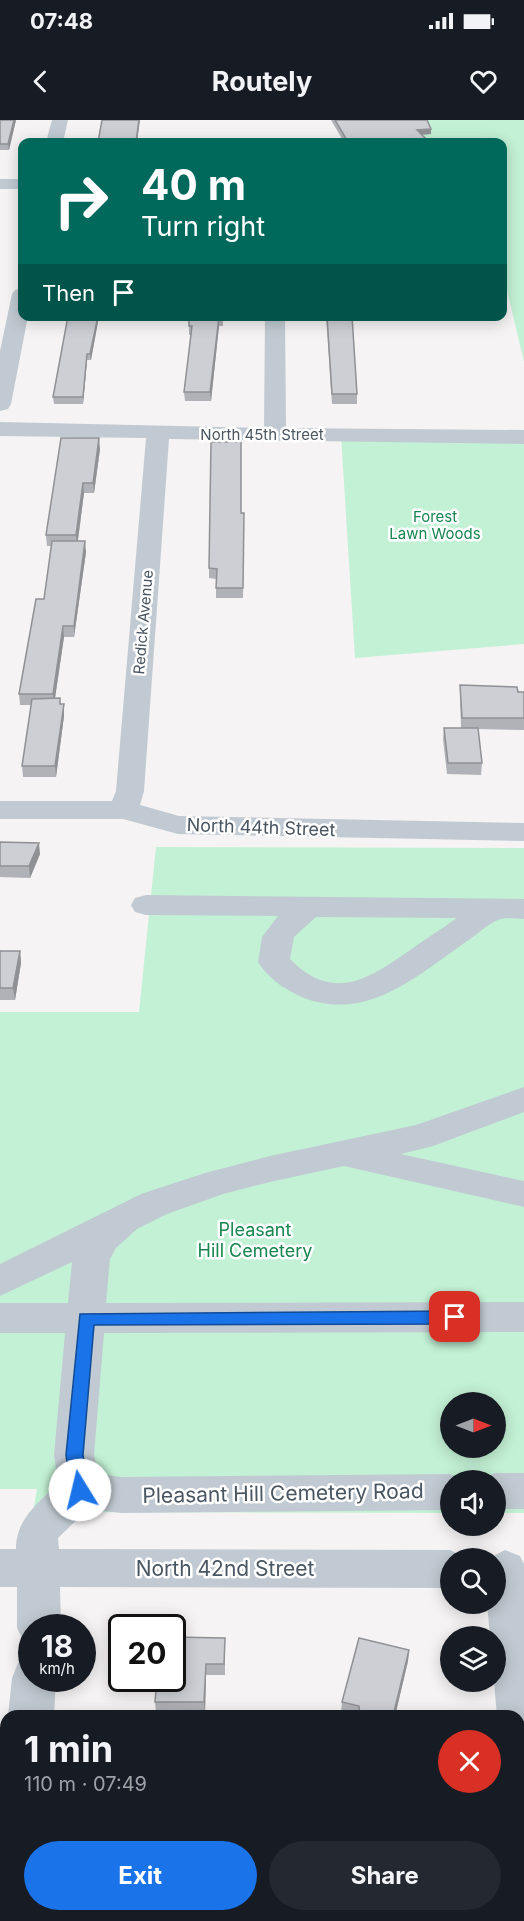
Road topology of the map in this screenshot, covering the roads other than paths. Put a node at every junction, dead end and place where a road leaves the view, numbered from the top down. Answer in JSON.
{"nodes":[{"id":1,"x":60,"y":120,"type":"edge"},
{"id":2,"x":56,"y":138,"type":"edge"},
{"id":3,"x":0,"y":184,"type":"edge"},
{"id":4,"x":18,"y":184,"type":"edge"},
{"id":5,"x":0,"y":288,"type":"edge"},
{"id":6,"x":18,"y":288,"type":"edge"},
{"id":7,"x":18,"y":314,"type":"edge"},
{"id":8,"x":275,"y":321,"type":"edge"},
{"id":9,"x":0,"y":404,"type":"edge"},
{"id":10,"x":0,"y":429,"type":"edge"},
{"id":11,"x":158,"y":433,"type":"junction"},
{"id":12,"x":275,"y":434,"type":"junction"},
{"id":13,"x":524,"y":437,"type":"edge"},
{"id":14,"x":0,"y":810,"type":"edge"},
{"id":15,"x":124,"y":810,"type":"junction"},
{"id":16,"x":524,"y":832,"type":"edge"},
{"id":17,"x":146,"y":905,"type":"dead end"},
{"id":18,"x":308,"y":908,"type":"junction"},
{"id":19,"x":492,"y":909,"type":"junction"},
{"id":20,"x":524,"y":909,"type":"edge"},
{"id":21,"x":524,"y":1100,"type":"edge"},
{"id":22,"x":346,"y":1155,"type":"junction"},
{"id":23,"x":524,"y":1194,"type":"edge"},
{"id":24,"x":124,"y":1219,"type":"junction"},
{"id":25,"x":0,"y":1281,"type":"edge"},
{"id":26,"x":524,"y":1317,"type":"edge"},
{"id":27,"x":0,"y":1318,"type":"edge"},
{"id":28,"x":86,"y":1319,"type":"junction"},
{"id":29,"x":80,"y":1490,"type":"junction"},
{"id":30,"x":506,"y":1491,"type":"edge"},
{"id":31,"x":524,"y":1491,"type":"edge"},
{"id":32,"x":440,"y":1492,"type":"edge"},
{"id":33,"x":18,"y":1568,"type":"edge"},
{"id":34,"x":440,"y":1569,"type":"edge"},
{"id":35,"x":508,"y":1569,"type":"edge"},
{"id":36,"x":40,"y":1614,"type":"edge"},
{"id":37,"x":33,"y":1692,"type":"edge"},
{"id":38,"x":31,"y":1710,"type":"edge"},
{"id":39,"x":520,"y":1710,"type":"edge"}],
"edges":[{"from":1,"to":2,"type":"street"},
{"from":3,"to":4,"type":"street"},
{"from":5,"to":6,"type":"street"},
{"from":7,"to":9,"type":"street"},
{"from":8,"to":12,"type":"street"},
{"from":10,"to":11,"type":"street","name":"North 45th Street"},
{"from":11,"to":12,"type":"street","name":"North 45th Street"},
{"from":11,"to":15,"type":"street","name":"Redick Avenue"},
{"from":12,"to":13,"type":"street","name":"North 45th Street"},
{"from":14,"to":15,"type":"street","name":"North 44th Street"},
{"from":15,"to":16,"type":"street","name":"North 44th Street"},
{"from":17,"to":18,"type":"street"},
{"from":18,"to":19,"type":"street"},
{"from":18,"to":19,"type":"street"},
{"from":19,"to":20,"type":"street"},
{"from":21,"to":22,"type":"street"},
{"from":22,"to":23,"type":"street"},
{"from":22,"to":24,"type":"street"},
{"from":24,"to":25,"type":"street"},
{"from":24,"to":28,"type":"street"},
{"from":26,"to":28,"type":"street"},
{"from":27,"to":28,"type":"street"},
{"from":28,"to":29,"type":"street"},
{"from":29,"to":32,"type":"street","name":"Pleasant Hill Cemetery Road"},
{"from":29,"to":33,"type":"street"},
{"from":30,"to":31,"type":"street"},
{"from":33,"to":34,"type":"street","name":"North 42nd Street"},
{"from":33,"to":36,"type":"street"},
{"from":35,"to":39,"type":"street"},
{"from":37,"to":38,"type":"street"}]}
